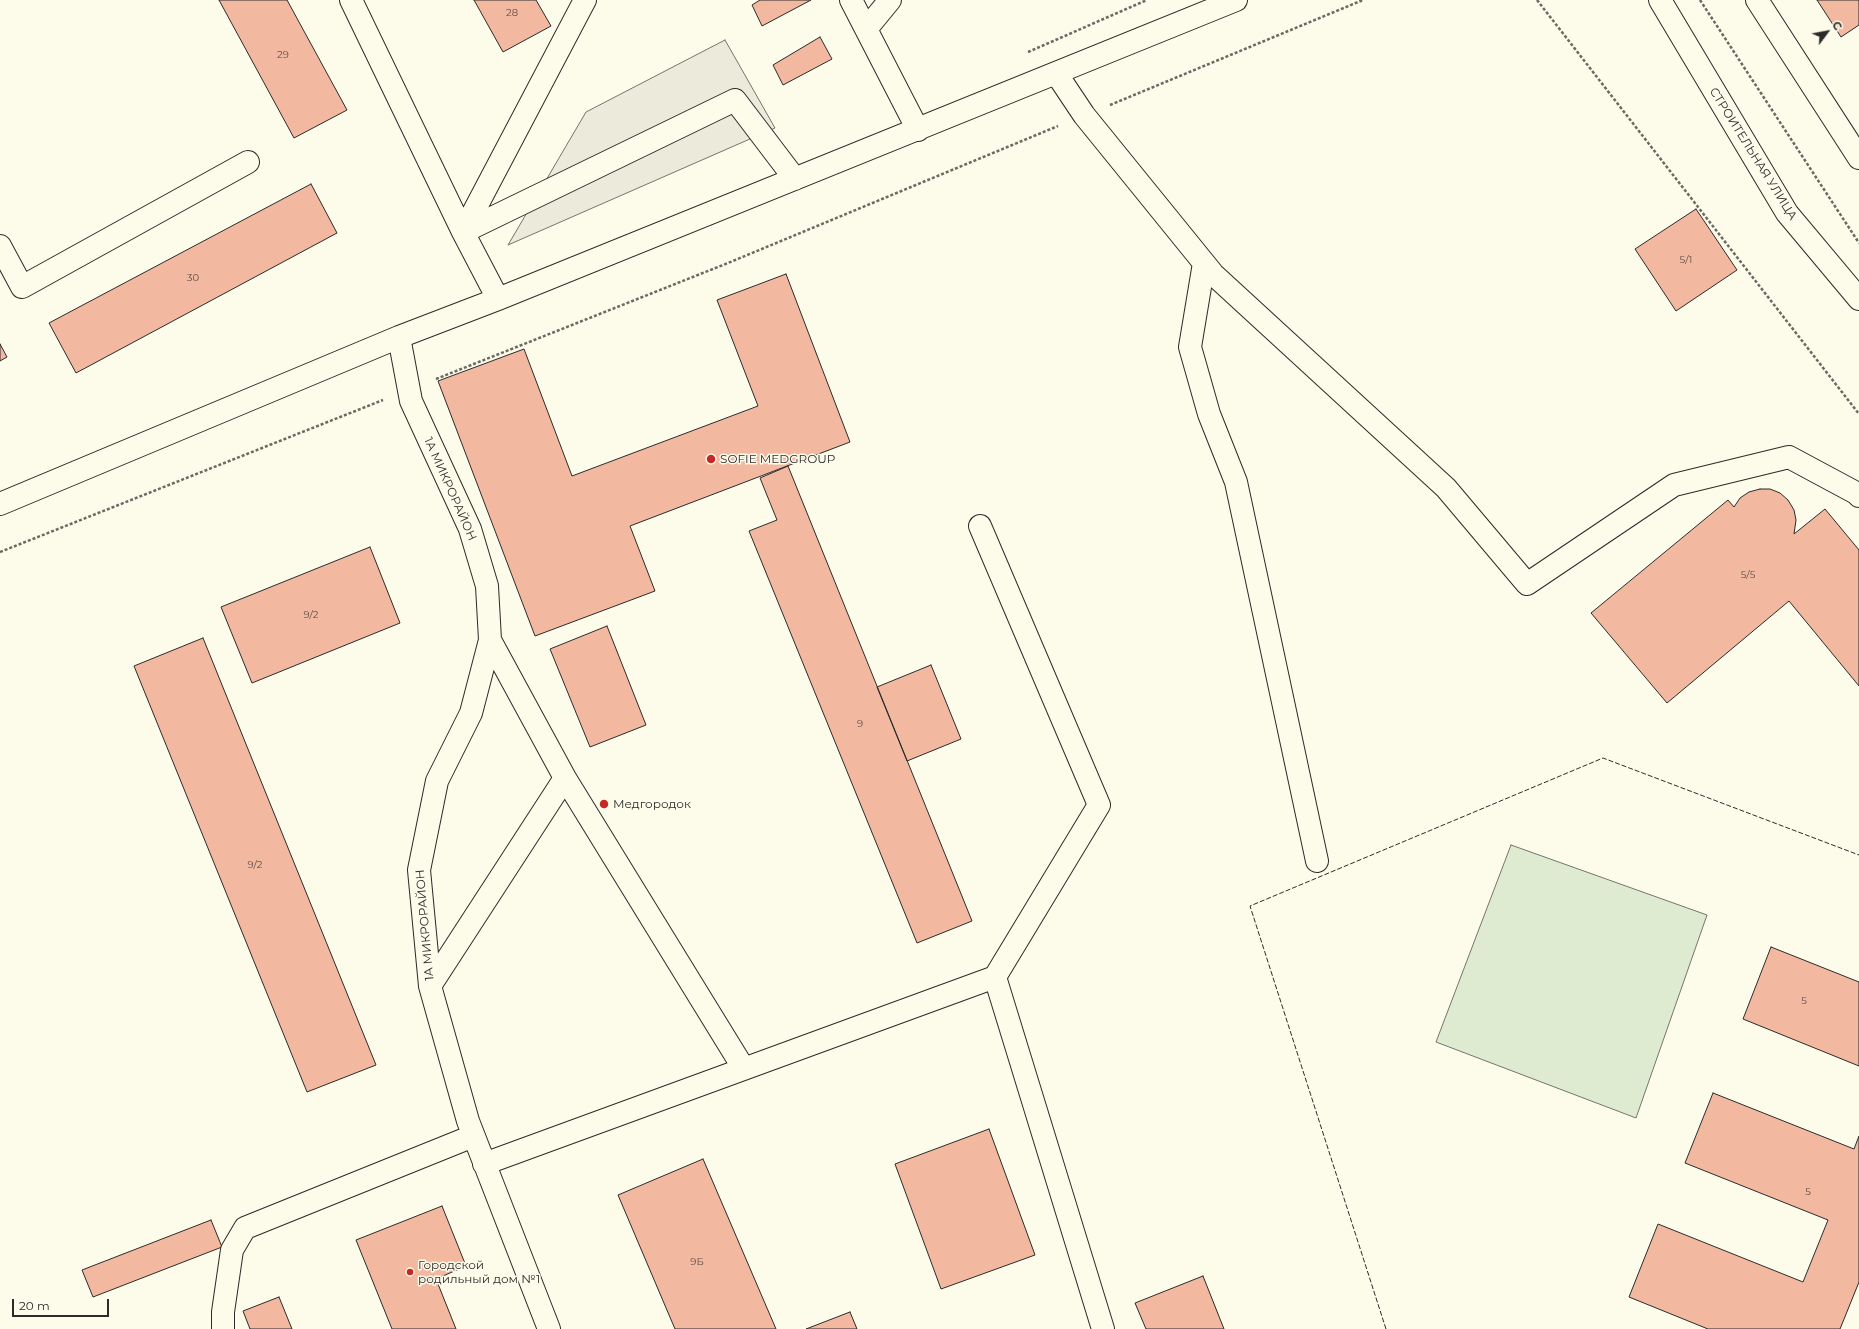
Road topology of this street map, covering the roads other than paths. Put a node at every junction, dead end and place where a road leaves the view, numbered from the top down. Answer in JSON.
{"nodes":[{"id":1,"x":352,"y":0,"type":"edge"},
{"id":2,"x":585,"y":0,"type":"edge"},
{"id":3,"x":851,"y":0,"type":"edge"},
{"id":4,"x":890,"y":0,"type":"edge"},
{"id":5,"x":1236,"y":0,"type":"edge"},
{"id":6,"x":1660,"y":0,"type":"edge"},
{"id":7,"x":1757,"y":0,"type":"edge"},
{"id":8,"x":867,"y":28,"type":"junction"},
{"id":9,"x":1056,"y":73,"type":"junction"},
{"id":10,"x":918,"y":130,"type":"junction"},
{"id":11,"x":1859,"y":158,"type":"edge"},
{"id":12,"x":248,"y":162,"type":"dead end"},
{"id":13,"x":795,"y":179,"type":"junction"},
{"id":14,"x":463,"y":232,"type":"junction"},
{"id":15,"x":0,"y":246,"type":"edge"},
{"id":16,"x":1204,"y":263,"type":"junction"},
{"id":17,"x":1859,"y":298,"type":"edge"},
{"id":18,"x":498,"y":299,"type":"junction"},
{"id":19,"x":399,"y":337,"type":"junction"},
{"id":20,"x":1859,"y":496,"type":"edge"},
{"id":21,"x":0,"y":504,"type":"edge"},
{"id":22,"x":980,"y":526,"type":"dead end"},
{"id":23,"x":490,"y":640,"type":"junction"},
{"id":24,"x":565,"y":778,"type":"junction"},
{"id":25,"x":1316,"y":861,"type":"dead end"},
{"id":26,"x":995,"y":977,"type":"junction"},
{"id":27,"x":430,"y":986,"type":"junction"},
{"id":28,"x":744,"y":1069,"type":"junction"},
{"id":29,"x":474,"y":1136,"type":"junction"},
{"id":30,"x":484,"y":1164,"type":"junction"},
{"id":31,"x":223,"y":1329,"type":"edge"},
{"id":32,"x":549,"y":1329,"type":"edge"},
{"id":33,"x":1103,"y":1329,"type":"edge"}],
"edges":[{"from":1,"to":14,"type":"street"},
{"from":2,"to":14,"type":"street"},
{"from":3,"to":8,"type":"street"},
{"from":4,"to":8,"type":"street"},
{"from":5,"to":9,"type":"street"},
{"from":6,"to":17,"type":"street","name":"СТРОИТЕЛЬНАЯ УЛИЦА"},
{"from":7,"to":11,"type":"street"},
{"from":8,"to":10,"type":"street"},
{"from":9,"to":10,"type":"street"},
{"from":9,"to":16,"type":"street"},
{"from":10,"to":13,"type":"street"},
{"from":12,"to":15,"type":"street"},
{"from":13,"to":14,"type":"street"},
{"from":13,"to":18,"type":"street"},
{"from":14,"to":18,"type":"street"},
{"from":16,"to":20,"type":"street"},
{"from":16,"to":25,"type":"street"},
{"from":18,"to":19,"type":"street"},
{"from":19,"to":21,"type":"street"},
{"from":19,"to":23,"type":"street","name":"1А МИКРОРАЙОН"},
{"from":22,"to":26,"type":"street"},
{"from":23,"to":24,"type":"street"},
{"from":23,"to":27,"type":"street","name":"1А МИКРОРАЙОН"},
{"from":24,"to":27,"type":"street"},
{"from":24,"to":28,"type":"street"},
{"from":26,"to":28,"type":"street"},
{"from":26,"to":33,"type":"street"},
{"from":27,"to":29,"type":"street","name":"1А МИКРОРАЙОН"},
{"from":28,"to":30,"type":"street"},
{"from":29,"to":30,"type":"street","name":"1А МИКРОРАЙОН"},
{"from":29,"to":31,"type":"street"},
{"from":30,"to":32,"type":"street","name":"1А МИКРОРАЙОН"}]}
